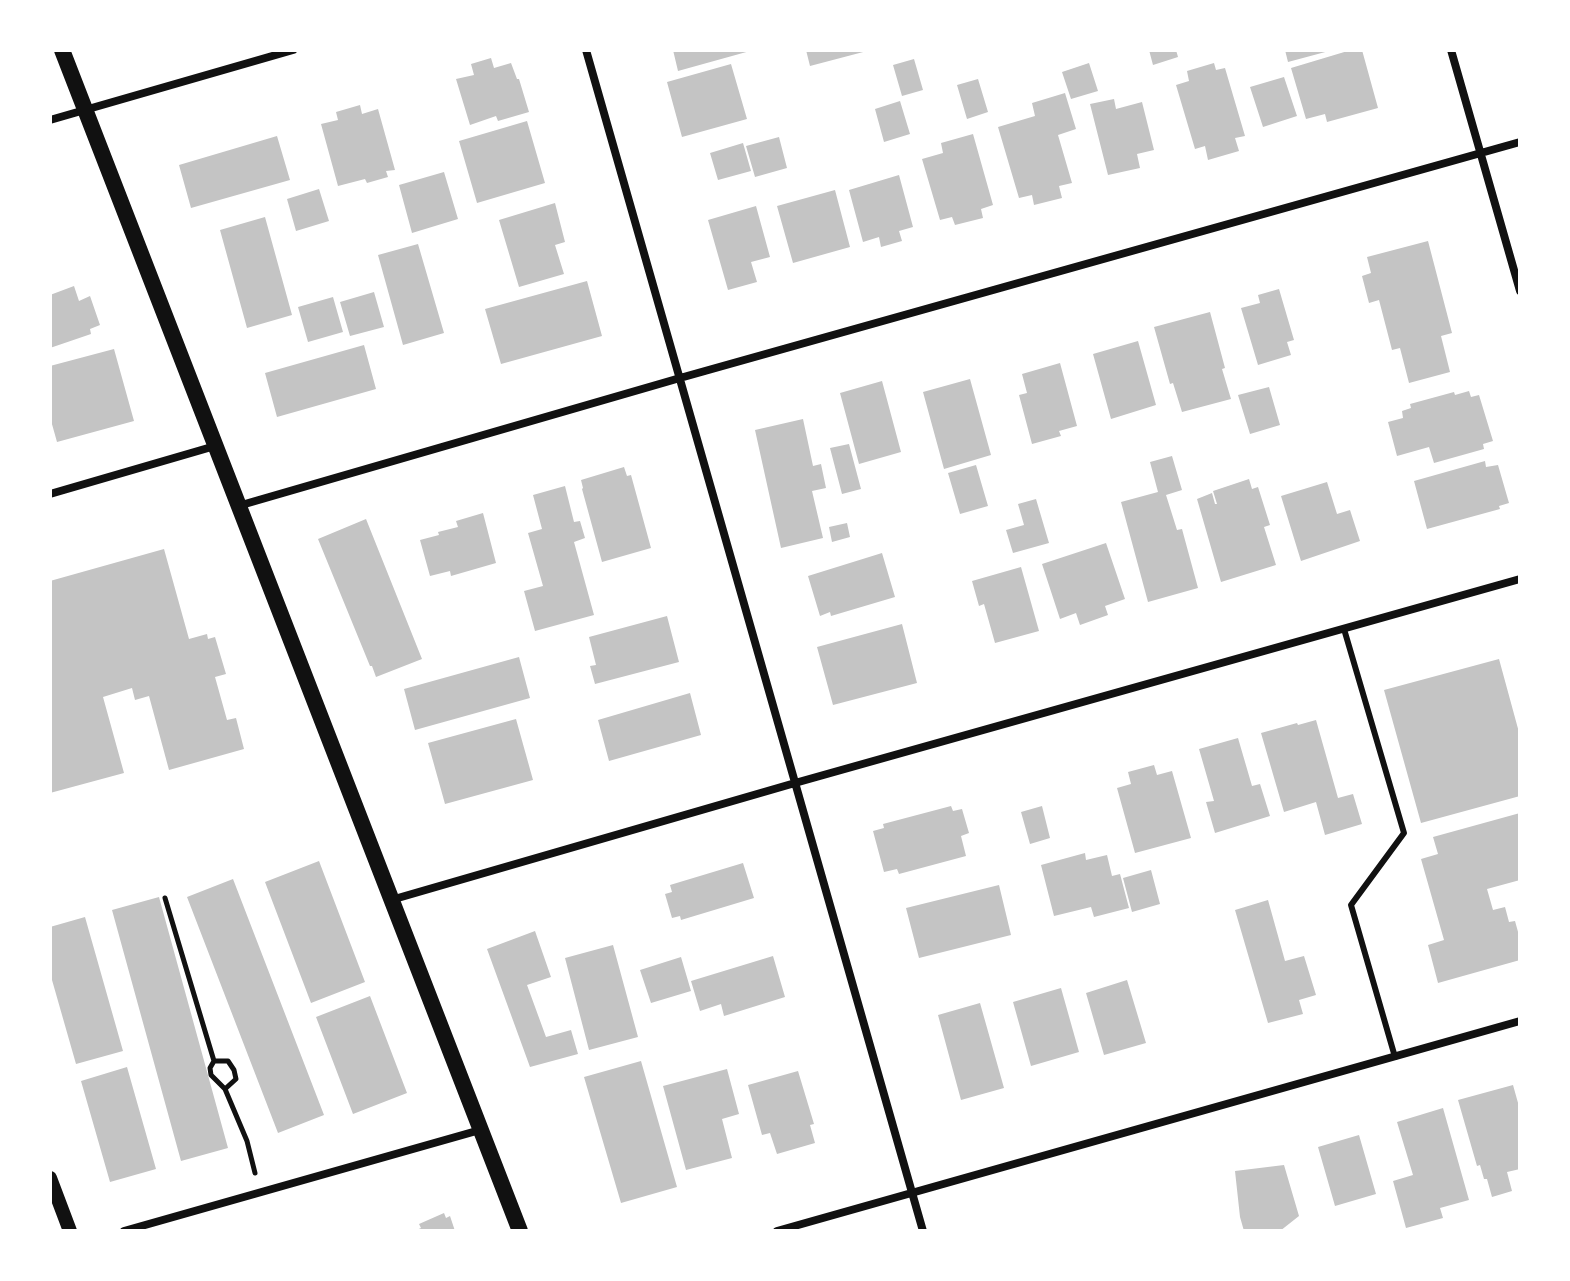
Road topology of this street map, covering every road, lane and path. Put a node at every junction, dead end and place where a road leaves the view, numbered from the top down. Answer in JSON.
{"nodes":[{"id":1,"x":62,"y":50,"type":"edge"},
{"id":2,"x":293,"y":50,"type":"edge"},
{"id":3,"x":586,"y":50,"type":"edge"},
{"id":4,"x":1451,"y":50,"type":"edge"},
{"id":5,"x":84,"y":110,"type":"junction"},
{"id":6,"x":50,"y":120,"type":"edge"},
{"id":7,"x":1520,"y":142,"type":"edge"},
{"id":8,"x":1481,"y":153,"type":"junction"},
{"id":9,"x":1520,"y":291,"type":"edge"},
{"id":10,"x":680,"y":378,"type":"junction"},
{"id":11,"x":215,"y":446,"type":"junction"},
{"id":12,"x":50,"y":494,"type":"edge"},
{"id":13,"x":238,"y":506,"type":"junction"},
{"id":14,"x":1520,"y":579,"type":"edge"},
{"id":15,"x":1344,"y":629,"type":"junction"},
{"id":16,"x":795,"y":783,"type":"junction"},
{"id":17,"x":165,"y":898,"type":"dead end"},
{"id":18,"x":391,"y":900,"type":"junction"},
{"id":19,"x":1520,"y":1021,"type":"edge"},
{"id":20,"x":1395,"y":1057,"type":"junction"},
{"id":21,"x":214,"y":1061,"type":"junction"},
{"id":22,"x":225,"y":1089,"type":"junction"},
{"id":23,"x":481,"y":1130,"type":"junction"},
{"id":24,"x":50,"y":1178,"type":"edge"},
{"id":25,"x":912,"y":1192,"type":"junction"},
{"id":26,"x":260,"y":1193,"type":"junction"},
{"id":27,"x":70,"y":1231,"type":"edge"},
{"id":28,"x":124,"y":1231,"type":"edge"},
{"id":29,"x":520,"y":1231,"type":"edge"},
{"id":30,"x":777,"y":1231,"type":"edge"},
{"id":31,"x":923,"y":1231,"type":"edge"}],
"edges":[{"from":1,"to":5,"type":"main road"},
{"from":2,"to":5,"type":"street"},
{"from":3,"to":10,"type":"street"},
{"from":4,"to":8,"type":"street"},
{"from":5,"to":6,"type":"street"},
{"from":5,"to":11,"type":"main road"},
{"from":7,"to":8,"type":"street"},
{"from":8,"to":9,"type":"street"},
{"from":8,"to":10,"type":"street"},
{"from":10,"to":13,"type":"street"},
{"from":10,"to":16,"type":"street"},
{"from":11,"to":12,"type":"street"},
{"from":11,"to":13,"type":"main road"},
{"from":13,"to":18,"type":"main road"},
{"from":14,"to":15,"type":"street"},
{"from":15,"to":16,"type":"street"},
{"from":15,"to":20,"type":"lane"},
{"from":16,"to":18,"type":"street"},
{"from":16,"to":25,"type":"street"},
{"from":17,"to":21,"type":"path"},
{"from":18,"to":23,"type":"main road"},
{"from":19,"to":20,"type":"street"},
{"from":20,"to":25,"type":"street"},
{"from":21,"to":22,"type":"path"},
{"from":21,"to":22,"type":"path"},
{"from":22,"to":26,"type":"path"},
{"from":23,"to":26,"type":"street"},
{"from":23,"to":29,"type":"main road"},
{"from":24,"to":27,"type":"street"},
{"from":25,"to":30,"type":"street"},
{"from":25,"to":31,"type":"street"},
{"from":26,"to":28,"type":"street"}]}
